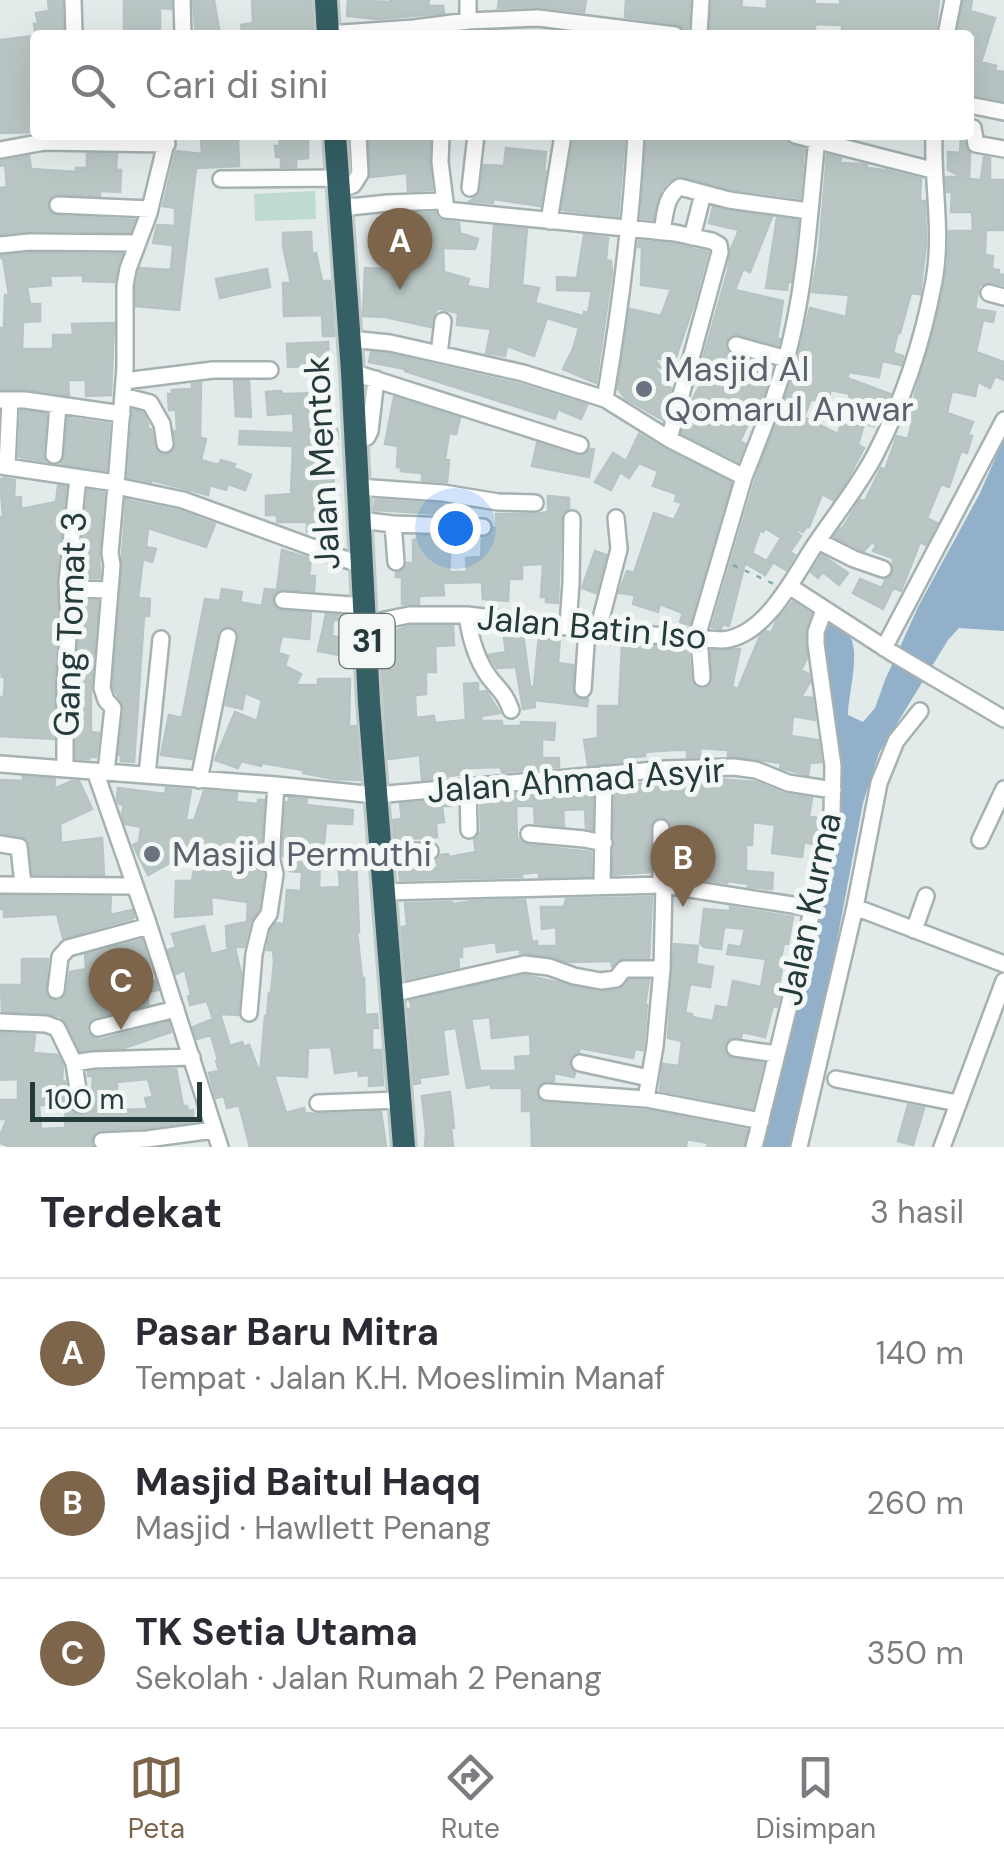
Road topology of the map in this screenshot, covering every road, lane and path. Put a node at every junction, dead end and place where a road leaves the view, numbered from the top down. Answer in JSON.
{"nodes":[{"id":1,"x":73,"y":0,"type":"edge"},
{"id":2,"x":182,"y":0,"type":"edge"},
{"id":3,"x":326,"y":0,"type":"edge"},
{"id":4,"x":468,"y":0,"type":"edge"},
{"id":5,"x":701,"y":0,"type":"edge"},
{"id":6,"x":952,"y":0,"type":"edge"},
{"id":7,"x":468,"y":21,"type":"junction"},
{"id":8,"x":74,"y":30,"type":"edge"},
{"id":9,"x":182,"y":30,"type":"edge"},
{"id":10,"x":328,"y":30,"type":"edge"},
{"id":11,"x":385,"y":30,"type":"edge"},
{"id":12,"x":635,"y":30,"type":"edge"},
{"id":13,"x":699,"y":30,"type":"edge"},
{"id":14,"x":947,"y":30,"type":"edge"},
{"id":15,"x":974,"y":105,"type":"edge"},
{"id":16,"x":1004,"y":112,"type":"edge"},
{"id":17,"x":974,"y":136,"type":"edge"},
{"id":18,"x":168,"y":140,"type":"edge"},
{"id":19,"x":335,"y":140,"type":"edge"},
{"id":20,"x":358,"y":140,"type":"edge"},
{"id":21,"x":440,"y":140,"type":"edge"},
{"id":22,"x":475,"y":140,"type":"edge"},
{"id":23,"x":561,"y":140,"type":"edge"},
{"id":24,"x":636,"y":140,"type":"edge"},
{"id":25,"x":827,"y":140,"type":"edge"},
{"id":26,"x":830,"y":140,"type":"edge"},
{"id":27,"x":934,"y":140,"type":"edge"},
{"id":28,"x":1004,"y":149,"type":"edge"},
{"id":29,"x":0,"y":150,"type":"edge"},
{"id":30,"x":932,"y":170,"type":"junction"},
{"id":31,"x":220,"y":179,"type":"dead end"},
{"id":32,"x":470,"y":188,"type":"dead end"},
{"id":33,"x":339,"y":192,"type":"junction"},
{"id":34,"x":703,"y":194,"type":"junction"},
{"id":35,"x":58,"y":206,"type":"dead end"},
{"id":36,"x":444,"y":206,"type":"junction"},
{"id":37,"x":150,"y":209,"type":"junction"},
{"id":38,"x":809,"y":211,"type":"junction"},
{"id":39,"x":549,"y":221,"type":"junction"},
{"id":40,"x":629,"y":228,"type":"junction"},
{"id":41,"x":662,"y":232,"type":"junction"},
{"id":42,"x":692,"y":237,"type":"junction"},
{"id":43,"x":138,"y":243,"type":"junction"},
{"id":44,"x":0,"y":245,"type":"edge"},
{"id":45,"x":443,"y":320,"type":"dead end"},
{"id":46,"x":350,"y":339,"type":"junction"},
{"id":47,"x":736,"y":345,"type":"dead end"},
{"id":48,"x":439,"y":354,"type":"junction"},
{"id":49,"x":787,"y":359,"type":"junction"},
{"id":50,"x":270,"y":370,"type":"dead end"},
{"id":51,"x":352,"y":372,"type":"junction"},
{"id":52,"x":376,"y":380,"type":"junction"},
{"id":53,"x":123,"y":388,"type":"junction"},
{"id":54,"x":605,"y":399,"type":"junction"},
{"id":55,"x":5,"y":400,"type":"edge"},
{"id":56,"x":58,"y":405,"type":"junction"},
{"id":57,"x":122,"y":414,"type":"junction"},
{"id":58,"x":1004,"y":420,"type":"edge"},
{"id":59,"x":669,"y":439,"type":"junction"},
{"id":60,"x":355,"y":440,"type":"junction"},
{"id":61,"x":165,"y":444,"type":"dead end"},
{"id":62,"x":580,"y":444,"type":"dead end"},
{"id":63,"x":54,"y":455,"type":"dead end"},
{"id":64,"x":4,"y":467,"type":"edge"},
{"id":65,"x":78,"y":478,"type":"junction"},
{"id":66,"x":744,"y":478,"type":"junction"},
{"id":67,"x":116,"y":485,"type":"junction"},
{"id":68,"x":357,"y":487,"type":"junction"},
{"id":69,"x":535,"y":503,"type":"dead end"},
{"id":70,"x":572,"y":518,"type":"dead end"},
{"id":71,"x":616,"y":518,"type":"dead end"},
{"id":72,"x":359,"y":520,"type":"junction"},
{"id":73,"x":393,"y":524,"type":"junction"},
{"id":74,"x":483,"y":527,"type":"dead end"},
{"id":75,"x":818,"y":541,"type":"junction"},
{"id":76,"x":720,"y":560,"type":"junction"},
{"id":77,"x":396,"y":562,"type":"dead end"},
{"id":78,"x":361,"y":566,"type":"junction"},
{"id":79,"x":883,"y":569,"type":"dead end"},
{"id":80,"x":787,"y":588,"type":"junction"},
{"id":81,"x":69,"y":589,"type":"junction"},
{"id":82,"x":110,"y":590,"type":"junction"},
{"id":83,"x":282,"y":600,"type":"dead end"},
{"id":84,"x":824,"y":610,"type":"junction"},
{"id":85,"x":365,"y":615,"type":"junction"},
{"id":86,"x":468,"y":615,"type":"junction"},
{"id":87,"x":568,"y":626,"type":"junction"},
{"id":88,"x":592,"y":629,"type":"junction"},
{"id":89,"x":228,"y":637,"type":"dead end"},
{"id":90,"x":696,"y":637,"type":"junction"},
{"id":91,"x":160,"y":639,"type":"dead end"},
{"id":92,"x":889,"y":651,"type":"junction"},
{"id":93,"x":702,"y":678,"type":"dead end"},
{"id":94,"x":584,"y":689,"type":"dead end"},
{"id":95,"x":511,"y":710,"type":"dead end"},
{"id":96,"x":920,"y":710,"type":"dead end"},
{"id":97,"x":1004,"y":719,"type":"edge"},
{"id":98,"x":0,"y":764,"type":"edge"},
{"id":99,"x":65,"y":769,"type":"junction"},
{"id":100,"x":101,"y":772,"type":"junction"},
{"id":101,"x":604,"y":774,"type":"junction"},
{"id":102,"x":147,"y":776,"type":"junction"},
{"id":103,"x":200,"y":780,"type":"junction"},
{"id":104,"x":276,"y":785,"type":"junction"},
{"id":105,"x":468,"y":786,"type":"junction"},
{"id":106,"x":1004,"y":789,"type":"edge"},
{"id":107,"x":833,"y":790,"type":"junction"},
{"id":108,"x":376,"y":795,"type":"junction"},
{"id":109,"x":661,"y":828,"type":"dead end"},
{"id":110,"x":470,"y":830,"type":"dead end"},
{"id":111,"x":529,"y":834,"type":"dead end"},
{"id":112,"x":980,"y":840,"type":"dead end"},
{"id":113,"x":604,"y":843,"type":"junction"},
{"id":114,"x":0,"y":844,"type":"edge"},
{"id":115,"x":430,"y":851,"type":"dead end"},
{"id":116,"x":380,"y":852,"type":"junction"},
{"id":117,"x":0,"y":885,"type":"edge"},
{"id":118,"x":23,"y":885,"type":"junction"},
{"id":119,"x":602,"y":885,"type":"junction"},
{"id":120,"x":662,"y":885,"type":"junction"},
{"id":121,"x":134,"y":886,"type":"junction"},
{"id":122,"x":383,"y":892,"type":"junction"},
{"id":123,"x":926,"y":896,"type":"dead end"},
{"id":124,"x":855,"y":907,"type":"junction"},
{"id":125,"x":812,"y":908,"type":"junction"},
{"id":126,"x":149,"y":926,"type":"junction"},
{"id":127,"x":914,"y":930,"type":"junction"},
{"id":128,"x":1004,"y":964,"type":"edge"},
{"id":129,"x":662,"y":969,"type":"junction"},
{"id":130,"x":1004,"y":981,"type":"edge"},
{"id":131,"x":56,"y":990,"type":"dead end"},
{"id":132,"x":392,"y":994,"type":"junction"},
{"id":133,"x":176,"y":1010,"type":"junction"},
{"id":134,"x":250,"y":1014,"type":"dead end"},
{"id":135,"x":0,"y":1022,"type":"edge"},
{"id":136,"x":98,"y":1028,"type":"dead end"},
{"id":137,"x":736,"y":1048,"type":"dead end"},
{"id":138,"x":776,"y":1054,"type":"junction"},
{"id":139,"x":192,"y":1056,"type":"junction"},
{"id":140,"x":74,"y":1063,"type":"junction"},
{"id":141,"x":580,"y":1063,"type":"dead end"},
{"id":142,"x":650,"y":1078,"type":"junction"},
{"id":143,"x":836,"y":1080,"type":"dead end"},
{"id":144,"x":547,"y":1092,"type":"dead end"},
{"id":145,"x":646,"y":1099,"type":"junction"},
{"id":146,"x":400,"y":1100,"type":"junction"},
{"id":147,"x":318,"y":1103,"type":"dead end"},
{"id":148,"x":957,"y":1103,"type":"junction"},
{"id":149,"x":80,"y":1104,"type":"dead end"},
{"id":150,"x":760,"y":1121,"type":"junction"},
{"id":151,"x":214,"y":1130,"type":"junction"},
{"id":152,"x":102,"y":1141,"type":"dead end"},
{"id":153,"x":126,"y":1144,"type":"edge"},
{"id":154,"x":220,"y":1147,"type":"edge"},
{"id":155,"x":404,"y":1147,"type":"edge"},
{"id":156,"x":754,"y":1147,"type":"edge"},
{"id":157,"x":799,"y":1147,"type":"edge"},
{"id":158,"x":942,"y":1147,"type":"edge"}],
"edges":[{"from":1,"to":8,"type":"street"},
{"from":2,"to":9,"type":"street"},
{"from":3,"to":10,"type":"highway"},
{"from":4,"to":7,"type":"street"},
{"from":5,"to":13,"type":"street"},
{"from":6,"to":14,"type":"street"},
{"from":7,"to":11,"type":"street"},
{"from":7,"to":12,"type":"street"},
{"from":15,"to":16,"type":"street"},
{"from":17,"to":28,"type":"street"},
{"from":18,"to":29,"type":"street"},
{"from":18,"to":37,"type":"street"},
{"from":19,"to":33,"type":"highway","name":"Jalan Mentok","number":"31"},
{"from":20,"to":33,"type":"street"},
{"from":21,"to":36,"type":"street"},
{"from":22,"to":32,"type":"street"},
{"from":23,"to":39,"type":"street"},
{"from":24,"to":40,"type":"street"},
{"from":25,"to":38,"type":"street"},
{"from":26,"to":30,"type":"street"},
{"from":27,"to":30,"type":"street","name":"Jalan Batin Iso"},
{"from":30,"to":75,"type":"street","name":"Jalan Batin Iso"},
{"from":31,"to":33,"type":"street"},
{"from":33,"to":36,"type":"street"},
{"from":33,"to":46,"type":"highway","name":"Jalan Mentok","number":"31"},
{"from":34,"to":38,"type":"street"},
{"from":34,"to":41,"type":"street"},
{"from":34,"to":42,"type":"street"},
{"from":35,"to":37,"type":"street"},
{"from":36,"to":39,"type":"street"},
{"from":37,"to":43,"type":"street"},
{"from":38,"to":49,"type":"street"},
{"from":39,"to":40,"type":"street"},
{"from":40,"to":41,"type":"street"},
{"from":40,"to":54,"type":"street"},
{"from":41,"to":42,"type":"street"},
{"from":42,"to":59,"type":"street"},
{"from":43,"to":44,"type":"street"},
{"from":43,"to":53,"type":"street"},
{"from":45,"to":48,"type":"street"},
{"from":46,"to":48,"type":"street"},
{"from":46,"to":51,"type":"highway","name":"Jalan Mentok","number":"31"},
{"from":47,"to":49,"type":"street"},
{"from":48,"to":54,"type":"street"},
{"from":49,"to":66,"type":"street"},
{"from":50,"to":53,"type":"street"},
{"from":51,"to":52,"type":"street"},
{"from":51,"to":60,"type":"highway","name":"Jalan Mentok","number":"31"},
{"from":52,"to":60,"type":"street"},
{"from":52,"to":62,"type":"street"},
{"from":53,"to":57,"type":"street"},
{"from":53,"to":61,"type":"street"},
{"from":54,"to":59,"type":"street"},
{"from":55,"to":56,"type":"street"},
{"from":55,"to":64,"type":"street"},
{"from":56,"to":57,"type":"street"},
{"from":56,"to":63,"type":"street"},
{"from":57,"to":67,"type":"street"},
{"from":58,"to":92,"type":"street"},
{"from":59,"to":66,"type":"street"},
{"from":60,"to":68,"type":"highway","name":"Jalan Mentok","number":"31"},
{"from":64,"to":65,"type":"street"},
{"from":65,"to":67,"type":"street"},
{"from":65,"to":81,"type":"street","name":"Gang Tomat 3"},
{"from":66,"to":76,"type":"street"},
{"from":67,"to":78,"type":"street"},
{"from":67,"to":82,"type":"street"},
{"from":68,"to":69,"type":"street"},
{"from":68,"to":72,"type":"highway","name":"Jalan Mentok","number":"31"},
{"from":70,"to":87,"type":"street"},
{"from":71,"to":88,"type":"street"},
{"from":72,"to":73,"type":"street"},
{"from":72,"to":78,"type":"highway","name":"Jalan Mentok","number":"31"},
{"from":73,"to":74,"type":"street"},
{"from":73,"to":77,"type":"street"},
{"from":75,"to":79,"type":"street"},
{"from":75,"to":80,"type":"street","name":"Jalan Batin Iso"},
{"from":76,"to":80,"type":"path"},
{"from":76,"to":90,"type":"street"},
{"from":78,"to":85,"type":"highway","name":"Jalan Mentok","number":"31"},
{"from":80,"to":84,"type":"street"},
{"from":80,"to":90,"type":"street","name":"Jalan Batin Iso"},
{"from":81,"to":82,"type":"street"},
{"from":81,"to":99,"type":"street","name":"Gang Tomat 3"},
{"from":82,"to":100,"type":"street"},
{"from":83,"to":85,"type":"street","name":"Jalan Batin Iso"},
{"from":84,"to":92,"type":"street"},
{"from":84,"to":107,"type":"street","name":"Jalan Kurma"},
{"from":85,"to":86,"type":"street","name":"Jalan Batin Iso"},
{"from":85,"to":108,"type":"highway","name":"Jalan Mentok","number":"31"},
{"from":86,"to":87,"type":"street","name":"Jalan Batin Iso"},
{"from":86,"to":95,"type":"street"},
{"from":87,"to":88,"type":"street","name":"Jalan Batin Iso"},
{"from":88,"to":90,"type":"street","name":"Jalan Batin Iso"},
{"from":88,"to":94,"type":"street"},
{"from":89,"to":103,"type":"street"},
{"from":90,"to":93,"type":"street"},
{"from":91,"to":102,"type":"street"},
{"from":92,"to":97,"type":"street"},
{"from":96,"to":124,"type":"street"},
{"from":98,"to":99,"type":"street","name":"Jalan Ahmad Asyir"},
{"from":99,"to":100,"type":"street","name":"Jalan Ahmad Asyir"},
{"from":100,"to":102,"type":"street","name":"Jalan Ahmad Asyir"},
{"from":100,"to":121,"type":"street"},
{"from":101,"to":105,"type":"street","name":"Jalan Ahmad Asyir"},
{"from":101,"to":107,"type":"street","name":"Jalan Ahmad Asyir"},
{"from":101,"to":113,"type":"street"},
{"from":102,"to":103,"type":"street","name":"Jalan Ahmad Asyir"},
{"from":103,"to":104,"type":"street","name":"Jalan Ahmad Asyir"},
{"from":104,"to":108,"type":"street","name":"Jalan Ahmad Asyir"},
{"from":104,"to":134,"type":"street"},
{"from":105,"to":108,"type":"street","name":"Jalan Ahmad Asyir"},
{"from":105,"to":110,"type":"street"},
{"from":106,"to":112,"type":"street"},
{"from":107,"to":125,"type":"street","name":"Jalan Kurma"},
{"from":108,"to":116,"type":"highway","name":"Jalan Mentok","number":"31"},
{"from":109,"to":120,"type":"street"},
{"from":111,"to":113,"type":"street"},
{"from":113,"to":119,"type":"street"},
{"from":114,"to":118,"type":"street"},
{"from":115,"to":116,"type":"street"},
{"from":116,"to":122,"type":"highway","name":"Jalan Mentok","number":"31"},
{"from":117,"to":118,"type":"street"},
{"from":118,"to":121,"type":"street"},
{"from":119,"to":120,"type":"street"},
{"from":119,"to":122,"type":"street"},
{"from":120,"to":125,"type":"street"},
{"from":120,"to":129,"type":"street"},
{"from":121,"to":126,"type":"street"},
{"from":122,"to":132,"type":"highway","name":"Jalan Mentok","number":"31"},
{"from":123,"to":127,"type":"street"},
{"from":124,"to":127,"type":"street"},
{"from":124,"to":157,"type":"street"},
{"from":125,"to":138,"type":"street","name":"Jalan Kurma"},
{"from":126,"to":131,"type":"street"},
{"from":126,"to":133,"type":"street"},
{"from":127,"to":128,"type":"street"},
{"from":129,"to":132,"type":"street"},
{"from":129,"to":142,"type":"street"},
{"from":130,"to":148,"type":"street"},
{"from":132,"to":146,"type":"highway","name":"Jalan Mentok","number":"31"},
{"from":133,"to":136,"type":"street"},
{"from":133,"to":139,"type":"street"},
{"from":135,"to":140,"type":"street"},
{"from":137,"to":138,"type":"street"},
{"from":138,"to":150,"type":"street","name":"Jalan Kurma"},
{"from":139,"to":140,"type":"street"},
{"from":139,"to":151,"type":"street"},
{"from":140,"to":149,"type":"street"},
{"from":141,"to":142,"type":"street"},
{"from":142,"to":145,"type":"street"},
{"from":143,"to":148,"type":"street"},
{"from":144,"to":145,"type":"street"},
{"from":145,"to":150,"type":"street"},
{"from":146,"to":147,"type":"street"},
{"from":146,"to":155,"type":"highway","name":"Jalan Mentok","number":"31"},
{"from":148,"to":158,"type":"street"},
{"from":150,"to":156,"type":"street","name":"Jalan Kurma"},
{"from":151,"to":153,"type":"street"},
{"from":151,"to":154,"type":"street"},
{"from":152,"to":153,"type":"street"}]}
